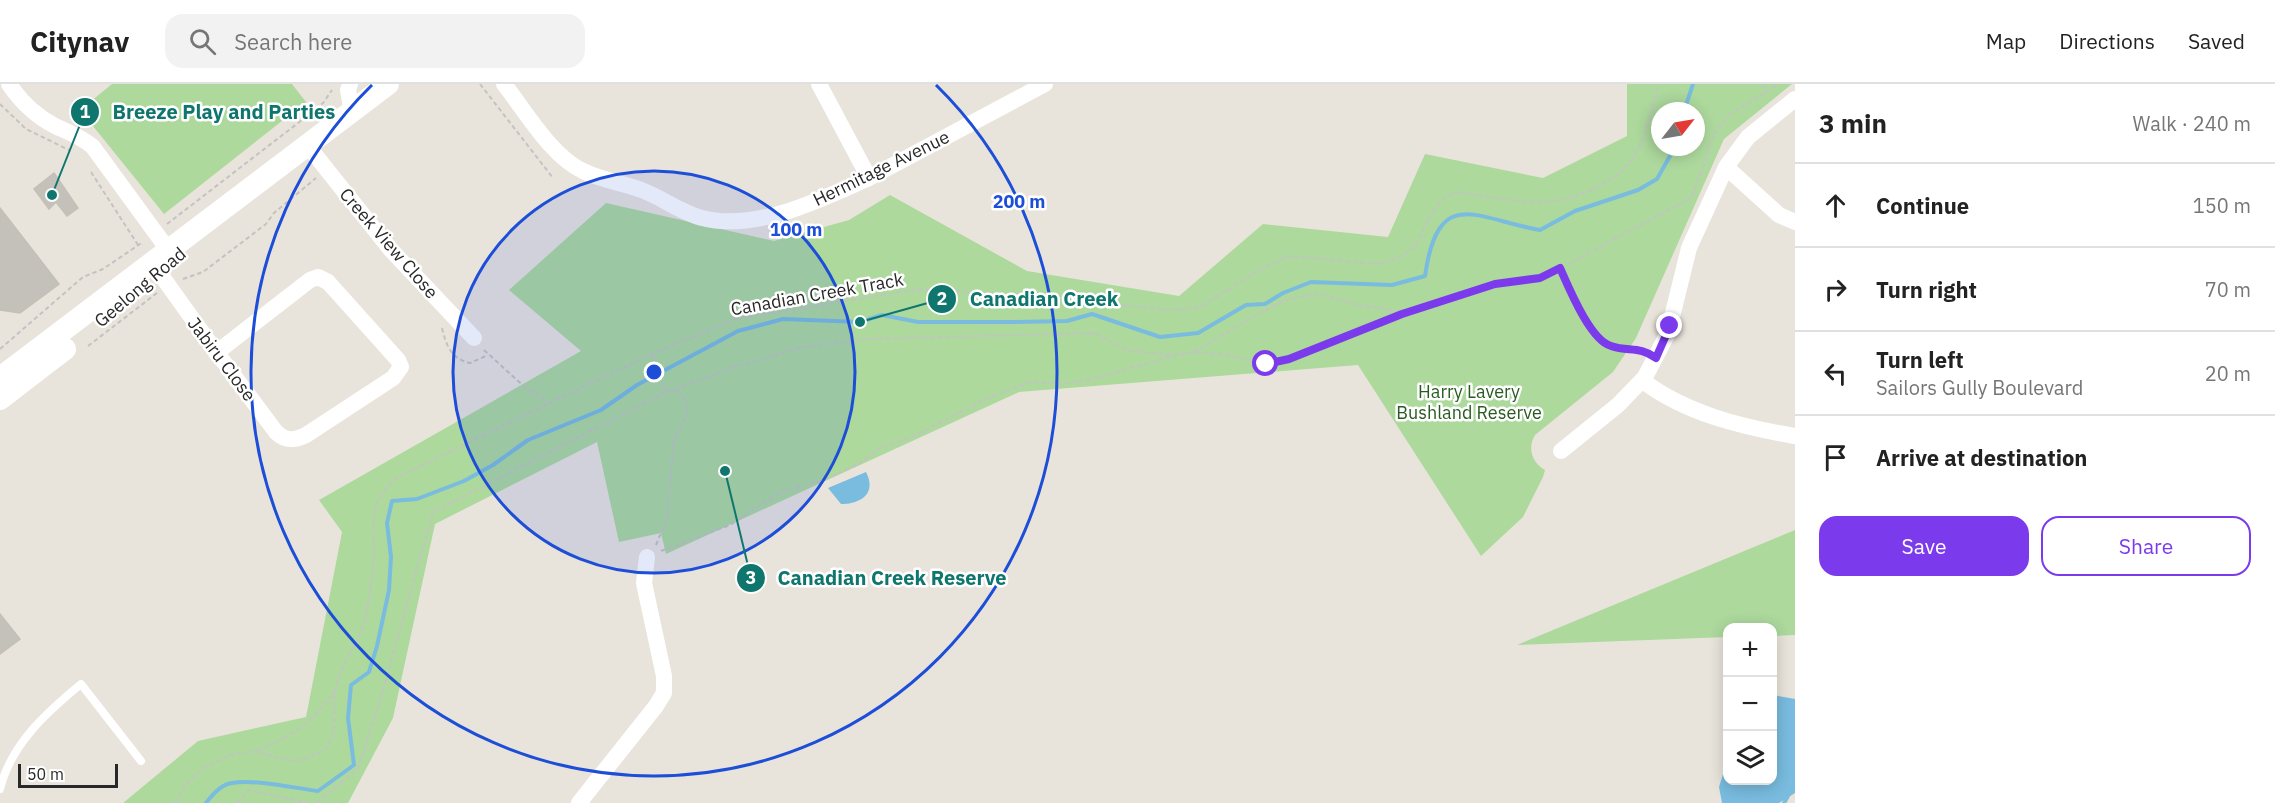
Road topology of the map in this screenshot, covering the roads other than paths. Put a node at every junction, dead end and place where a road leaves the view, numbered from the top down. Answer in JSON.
{"nodes":[{"id":1,"x":9,"y":84,"type":"edge"},
{"id":2,"x":350,"y":84,"type":"edge"},
{"id":3,"x":504,"y":84,"type":"edge"},
{"id":4,"x":819,"y":84,"type":"edge"},
{"id":5,"x":1046,"y":84,"type":"edge"},
{"id":6,"x":378,"y":87,"type":"edge"},
{"id":7,"x":1795,"y":99,"type":"edge"},
{"id":8,"x":352,"y":112,"type":"junction"},
{"id":9,"x":308,"y":146,"type":"junction"},
{"id":10,"x":1726,"y":167,"type":"junction"},
{"id":11,"x":869,"y":178,"type":"junction"},
{"id":12,"x":1795,"y":222,"type":"edge"},
{"id":13,"x":164,"y":262,"type":"junction"},
{"id":14,"x":474,"y":338,"type":"road end"},
{"id":15,"x":216,"y":353,"type":"junction"},
{"id":16,"x":0,"y":378,"type":"edge"},
{"id":17,"x":1643,"y":381,"type":"junction"},
{"id":18,"x":0,"y":399,"type":"edge"},
{"id":19,"x":1795,"y":436,"type":"edge"},
{"id":20,"x":1561,"y":452,"type":"dead end"},
{"id":21,"x":647,"y":556,"type":"road end"},
{"id":22,"x":141,"y":761,"type":"dead end"},
{"id":23,"x":0,"y":789,"type":"edge"},
{"id":24,"x":579,"y":803,"type":"edge"}],
"edges":[{"from":1,"to":13,"type":"street","name":"Jabiru Close"},
{"from":2,"to":8,"type":"street"},
{"from":3,"to":11,"type":"street","name":"Hermitage Avenue"},
{"from":4,"to":11,"type":"street"},
{"from":5,"to":11,"type":"street","name":"Hermitage Avenue"},
{"from":6,"to":8,"type":"main road","name":"Geelong Road"},
{"from":7,"to":10,"type":"street"},
{"from":8,"to":9,"type":"main road","name":"Geelong Road"},
{"from":9,"to":13,"type":"main road","name":"Geelong Road"},
{"from":9,"to":14,"type":"street","name":"Creek View Close"},
{"from":10,"to":12,"type":"street"},
{"from":10,"to":17,"type":"street"},
{"from":13,"to":15,"type":"street","name":"Jabiru Close"},
{"from":13,"to":16,"type":"main road","name":"Geelong Road"},
{"from":13,"to":18,"type":"main road","name":"Geelong Road"},
{"from":15,"to":15,"type":"street","name":"Jabiru Close"},
{"from":17,"to":19,"type":"street"},
{"from":17,"to":20,"type":"street"},
{"from":21,"to":24,"type":"street"},
{"from":22,"to":23,"type":"lane"}]}
